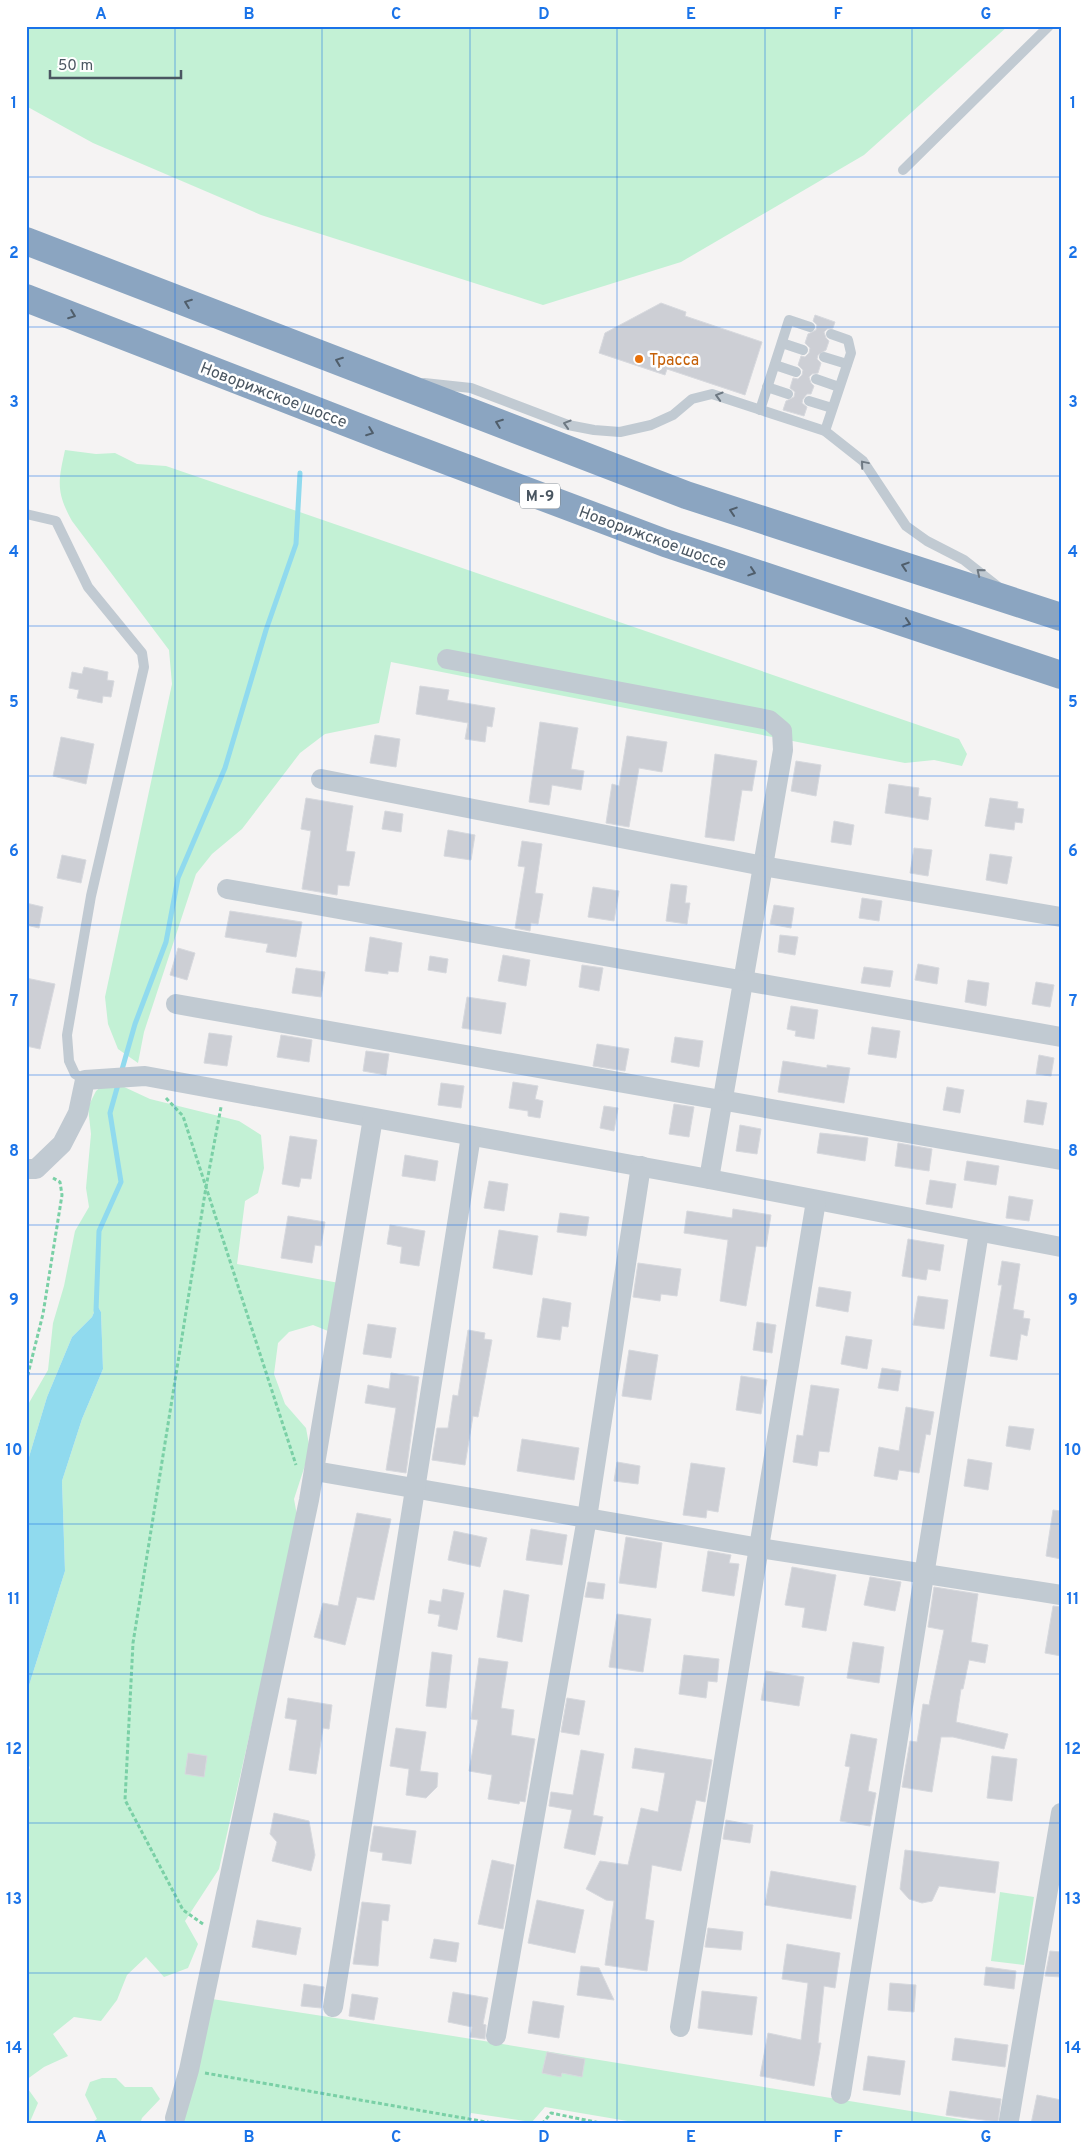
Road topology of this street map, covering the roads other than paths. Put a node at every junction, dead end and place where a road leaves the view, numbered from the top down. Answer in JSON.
{"nodes":[{"id":1,"x":1049,"y":26,"type":"edge"},
{"id":2,"x":903,"y":170,"type":"dead end"},
{"id":3,"x":26,"y":241,"type":"edge"},
{"id":4,"x":26,"y":298,"type":"edge"},
{"id":5,"x":810,"y":327,"type":"dead end"},
{"id":6,"x":831,"y":334,"type":"dead end"},
{"id":7,"x":782,"y":343,"type":"junction"},
{"id":8,"x":803,"y":350,"type":"dead end"},
{"id":9,"x":824,"y":357,"type":"dead end"},
{"id":10,"x":846,"y":364,"type":"junction"},
{"id":11,"x":774,"y":365,"type":"junction"},
{"id":12,"x":796,"y":372,"type":"dead end"},
{"id":13,"x":385,"y":379,"type":"junction"},
{"id":14,"x":816,"y":379,"type":"dead end"},
{"id":15,"x":839,"y":386,"type":"junction"},
{"id":16,"x":767,"y":387,"type":"junction"},
{"id":17,"x":788,"y":394,"type":"dead end"},
{"id":18,"x":809,"y":401,"type":"dead end"},
{"id":19,"x":832,"y":408,"type":"junction"},
{"id":20,"x":760,"y":410,"type":"junction"},
{"id":21,"x":824,"y":431,"type":"junction"},
{"id":22,"x":26,"y":514,"type":"edge"},
{"id":23,"x":1018,"y":602,"type":"junction"},
{"id":24,"x":1061,"y":616,"type":"edge"},
{"id":25,"x":447,"y":659,"type":"dead end"},
{"id":26,"x":1061,"y":674,"type":"edge"},
{"id":27,"x":321,"y":779,"type":"dead end"},
{"id":28,"x":763,"y":866,"type":"junction"},
{"id":29,"x":226,"y":889,"type":"dead end"},
{"id":30,"x":1061,"y":917,"type":"edge"},
{"id":31,"x":743,"y":981,"type":"junction"},
{"id":32,"x":176,"y":1004,"type":"dead end"},
{"id":33,"x":1061,"y":1037,"type":"edge"},
{"id":34,"x":85,"y":1080,"type":"junction"},
{"id":35,"x":723,"y":1100,"type":"junction"},
{"id":36,"x":373,"y":1118,"type":"junction"},
{"id":37,"x":472,"y":1136,"type":"junction"},
{"id":38,"x":1061,"y":1160,"type":"edge"},
{"id":39,"x":641,"y":1166,"type":"junction"},
{"id":40,"x":31,"y":1169,"type":"edge"},
{"id":41,"x":709,"y":1179,"type":"junction"},
{"id":42,"x":816,"y":1201,"type":"junction"},
{"id":43,"x":979,"y":1232,"type":"junction"},
{"id":44,"x":1061,"y":1247,"type":"edge"},
{"id":45,"x":306,"y":1470,"type":"junction"},
{"id":46,"x":417,"y":1490,"type":"junction"},
{"id":47,"x":587,"y":1518,"type":"junction"},
{"id":48,"x":760,"y":1548,"type":"junction"},
{"id":49,"x":924,"y":1573,"type":"junction"},
{"id":50,"x":1061,"y":1595,"type":"edge"},
{"id":51,"x":1061,"y":1813,"type":"edge"},
{"id":52,"x":333,"y":2007,"type":"dead end"},
{"id":53,"x":680,"y":2027,"type":"dead end"},
{"id":54,"x":496,"y":2036,"type":"dead end"},
{"id":55,"x":841,"y":2094,"type":"dead end"},
{"id":56,"x":1009,"y":2120,"type":"dead end"},
{"id":57,"x":176,"y":2121,"type":"edge"}],
"edges":[{"from":1,"to":2,"type":"lane"},
{"from":13,"to":3,"type":"highway","one_way":true},
{"from":4,"to":26,"type":"highway","name":"Новорижское шоссе","number":"М-9","one_way":true},
{"from":5,"to":7,"type":"lane"},
{"from":6,"to":10,"type":"lane"},
{"from":7,"to":8,"type":"lane"},
{"from":7,"to":11,"type":"lane"},
{"from":9,"to":10,"type":"lane"},
{"from":10,"to":15,"type":"lane"},
{"from":11,"to":12,"type":"lane"},
{"from":11,"to":16,"type":"lane"},
{"from":20,"to":13,"type":"lane","one_way":true},
{"from":23,"to":13,"type":"highway","one_way":true},
{"from":14,"to":15,"type":"lane"},
{"from":15,"to":19,"type":"lane"},
{"from":16,"to":17,"type":"lane"},
{"from":16,"to":20,"type":"lane"},
{"from":18,"to":19,"type":"lane"},
{"from":19,"to":21,"type":"lane"},
{"from":20,"to":21,"type":"lane"},
{"from":23,"to":21,"type":"lane","one_way":true},
{"from":22,"to":34,"type":"lane"},
{"from":23,"to":24,"type":"highway"},
{"from":25,"to":28,"type":"street"},
{"from":27,"to":28,"type":"street"},
{"from":28,"to":30,"type":"street"},
{"from":28,"to":31,"type":"street"},
{"from":29,"to":31,"type":"street"},
{"from":31,"to":33,"type":"street"},
{"from":31,"to":35,"type":"street"},
{"from":32,"to":35,"type":"street"},
{"from":34,"to":36,"type":"street"},
{"from":34,"to":40,"type":"street"},
{"from":35,"to":38,"type":"street"},
{"from":35,"to":41,"type":"street"},
{"from":36,"to":37,"type":"street"},
{"from":36,"to":45,"type":"street"},
{"from":37,"to":39,"type":"street"},
{"from":37,"to":46,"type":"street"},
{"from":39,"to":41,"type":"street"},
{"from":39,"to":47,"type":"street"},
{"from":41,"to":42,"type":"street"},
{"from":42,"to":43,"type":"street"},
{"from":42,"to":48,"type":"street"},
{"from":43,"to":44,"type":"street"},
{"from":43,"to":49,"type":"street"},
{"from":45,"to":46,"type":"street"},
{"from":45,"to":57,"type":"street"},
{"from":46,"to":47,"type":"street"},
{"from":46,"to":52,"type":"street"},
{"from":47,"to":48,"type":"street"},
{"from":47,"to":54,"type":"street"},
{"from":48,"to":49,"type":"street"},
{"from":48,"to":53,"type":"street"},
{"from":49,"to":50,"type":"street"},
{"from":49,"to":55,"type":"street"},
{"from":51,"to":56,"type":"street"}]}
